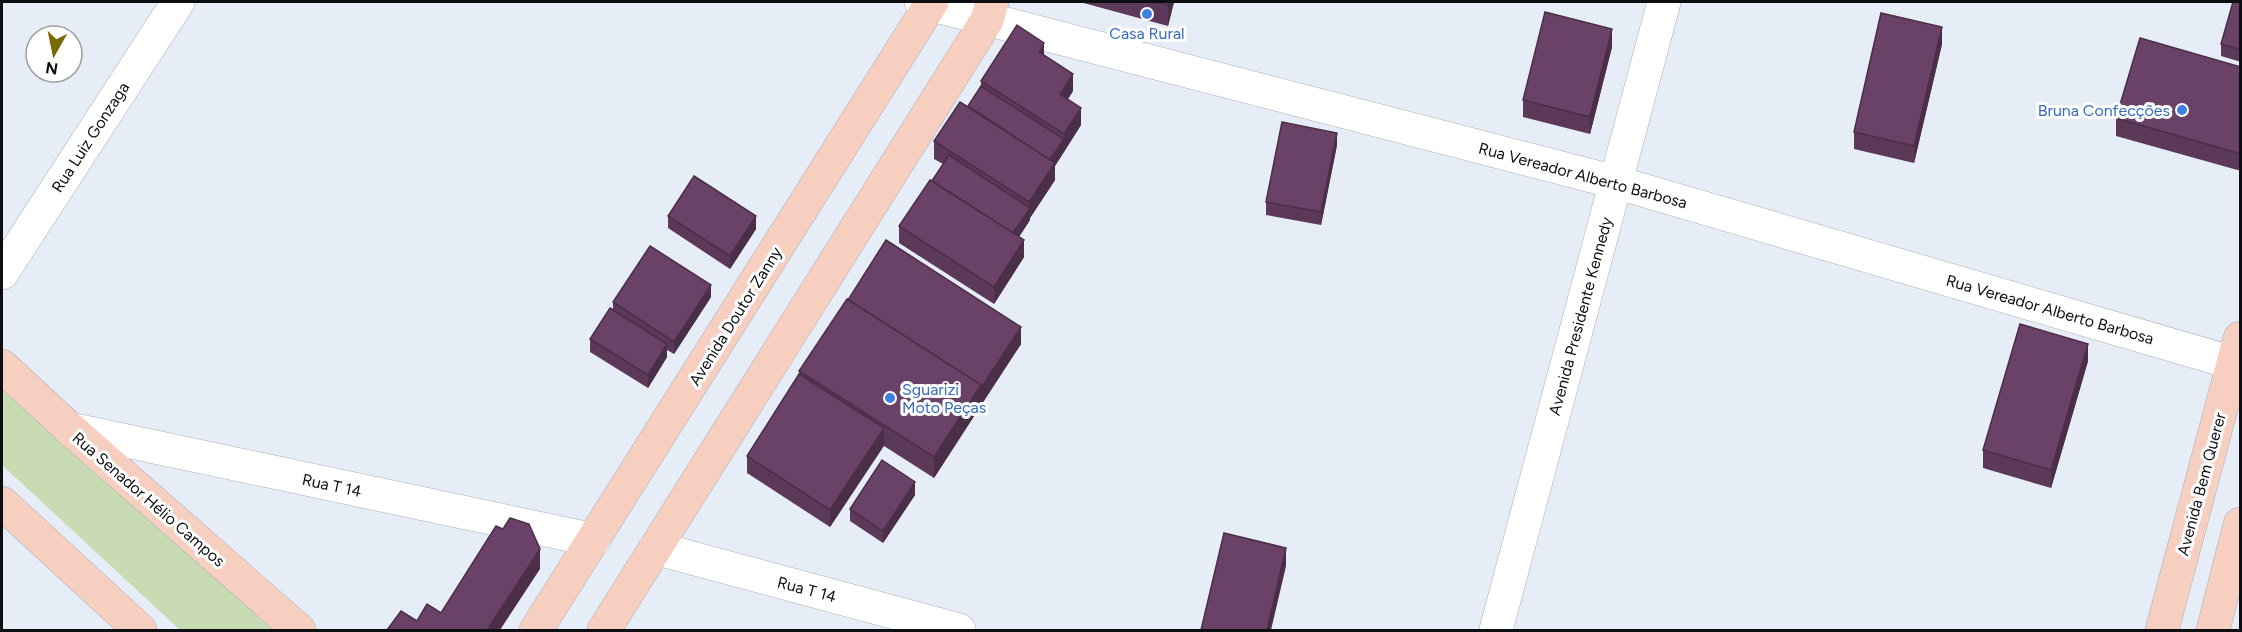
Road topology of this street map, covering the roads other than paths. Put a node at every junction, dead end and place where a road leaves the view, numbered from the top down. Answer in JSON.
{"nodes":[{"id":1,"x":178,"y":2,"type":"edge"},
{"id":2,"x":928,"y":2,"type":"edge"},
{"id":3,"x":1664,"y":2,"type":"edge"},
{"id":4,"x":990,"y":11,"type":"edge"},
{"id":5,"x":1615,"y":182,"type":"junction"},
{"id":6,"x":2,"y":273,"type":"edge"},
{"id":7,"x":2238,"y":355,"type":"edge"},
{"id":8,"x":2,"y":366,"type":"edge"},
{"id":9,"x":70,"y":429,"type":"junction"},
{"id":10,"x":2,"y":503,"type":"edge"},
{"id":11,"x":2241,"y":524,"type":"edge"},
{"id":12,"x":594,"y":540,"type":"junction"},
{"id":13,"x":655,"y":548,"type":"junction"},
{"id":14,"x":140,"y":630,"type":"edge"},
{"id":15,"x":299,"y":630,"type":"edge"},
{"id":16,"x":536,"y":630,"type":"edge"},
{"id":17,"x":604,"y":630,"type":"edge"},
{"id":18,"x":959,"y":630,"type":"edge"},
{"id":19,"x":1496,"y":630,"type":"edge"},
{"id":20,"x":2162,"y":630,"type":"edge"},
{"id":21,"x":2213,"y":630,"type":"edge"}],
"edges":[{"from":1,"to":6,"type":"street","name":"Rua Luiz Gonzaga"},
{"from":2,"to":4,"type":"street","name":"Rua Vereador Alberto Barbosa"},
{"from":2,"to":12,"type":"street","name":"Avenida Doutor Zanny"},
{"from":3,"to":5,"type":"street","name":"Avenida Presidente Kennedy"},
{"from":4,"to":5,"type":"street","name":"Rua Vereador Alberto Barbosa"},
{"from":4,"to":13,"type":"street"},
{"from":5,"to":7,"type":"street","name":"Rua Vereador Alberto Barbosa"},
{"from":5,"to":19,"type":"street","name":"Avenida Presidente Kennedy"},
{"from":7,"to":20,"type":"street","name":"Avenida Bem Querer"},
{"from":8,"to":9,"type":"street","name":"Rua Senador Hélio Campos"},
{"from":9,"to":12,"type":"street","name":"Rua T 14"},
{"from":9,"to":15,"type":"street","name":"Rua Senador Hélio Campos"},
{"from":10,"to":14,"type":"street"},
{"from":11,"to":21,"type":"street"},
{"from":12,"to":16,"type":"street","name":"Avenida Doutor Zanny"},
{"from":13,"to":17,"type":"street"},
{"from":13,"to":18,"type":"street","name":"Rua T 14"}]}
